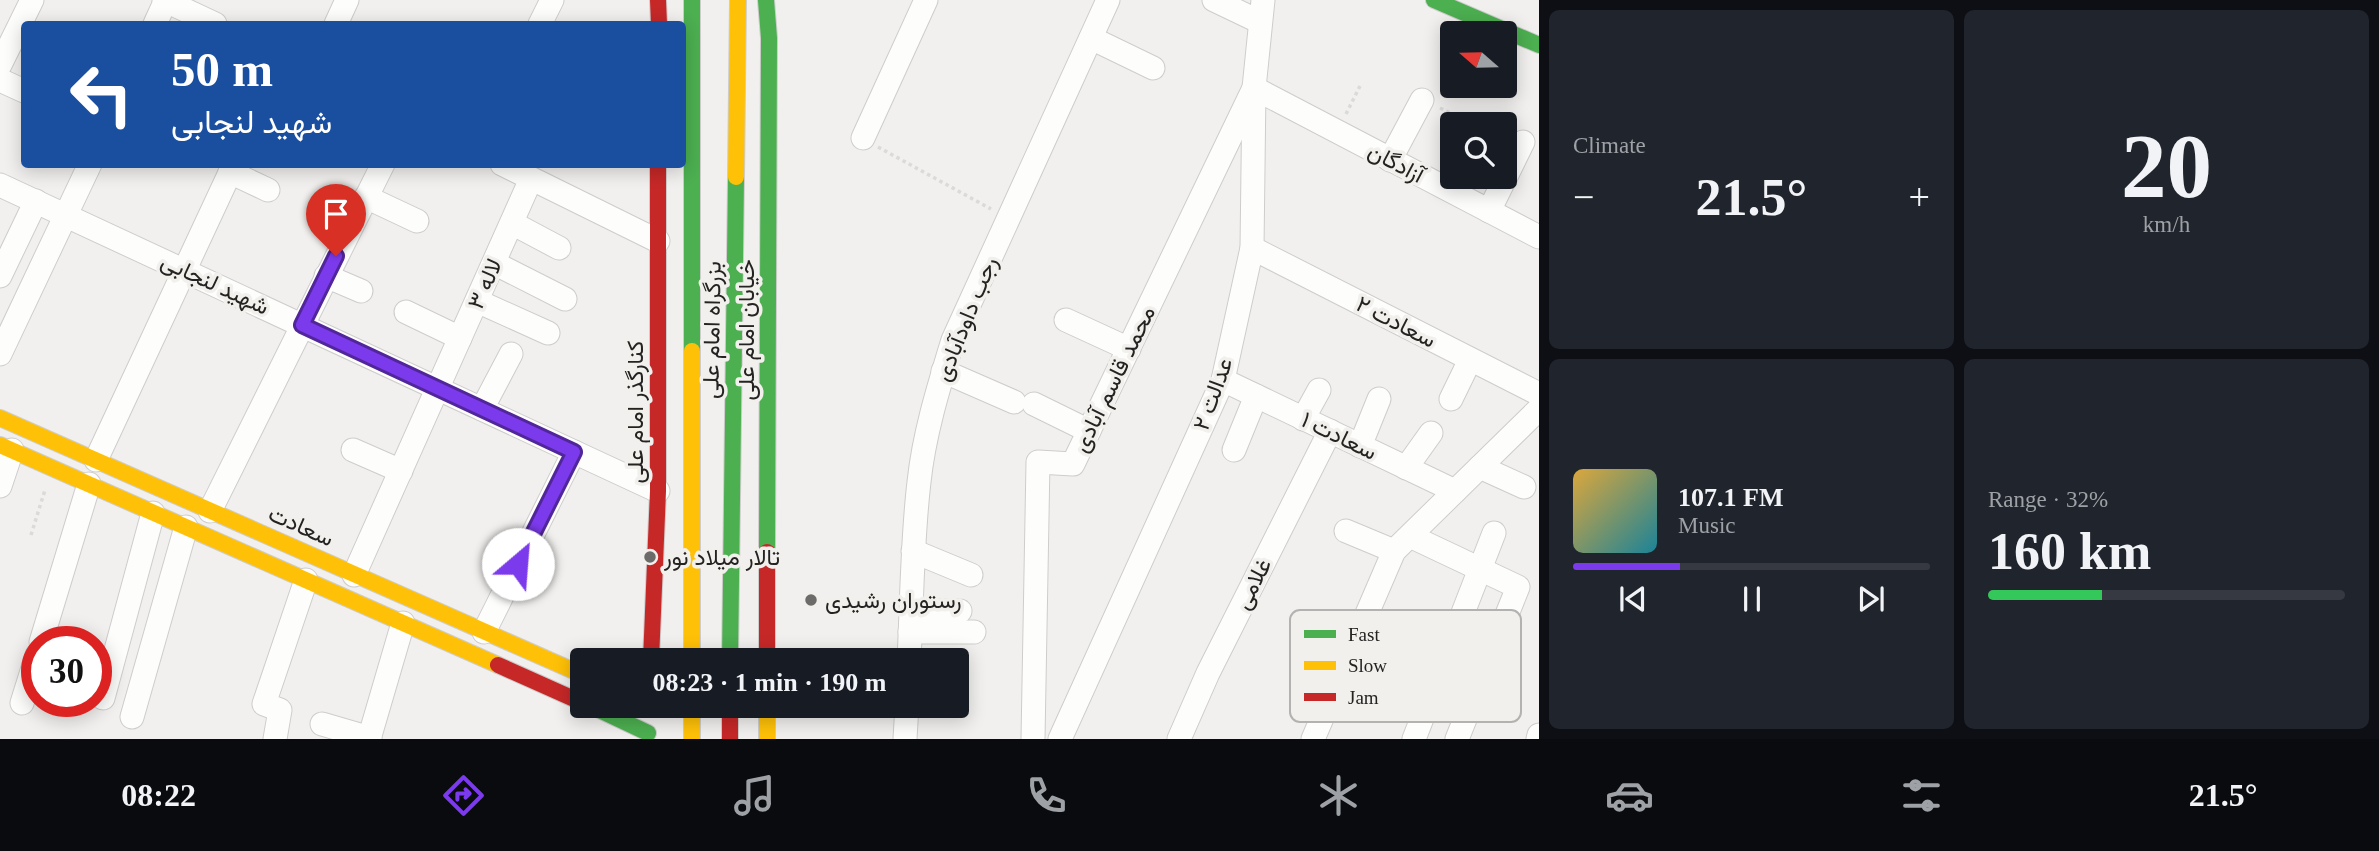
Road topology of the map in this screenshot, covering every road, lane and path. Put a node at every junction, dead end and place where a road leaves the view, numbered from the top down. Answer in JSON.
{"nodes":[{"id":1,"x":32,"y":0,"type":"edge"},
{"id":2,"x":165,"y":0,"type":"edge"},
{"id":3,"x":347,"y":0,"type":"edge"},
{"id":4,"x":552,"y":0,"type":"edge"},
{"id":5,"x":692,"y":0,"type":"edge"},
{"id":6,"x":738,"y":0,"type":"edge"},
{"id":7,"x":766,"y":0,"type":"edge"},
{"id":8,"x":926,"y":0,"type":"edge"},
{"id":9,"x":1108,"y":0,"type":"edge"},
{"id":10,"x":1214,"y":0,"type":"edge"},
{"id":11,"x":1434,"y":0,"type":"edge"},
{"id":12,"x":1261,"y":11,"type":"edge"},
{"id":13,"x":22,"y":21,"type":"edge"},
{"id":14,"x":156,"y":21,"type":"edge"},
{"id":15,"x":209,"y":21,"type":"edge"},
{"id":16,"x":337,"y":21,"type":"edge"},
{"id":17,"x":542,"y":21,"type":"edge"},
{"id":18,"x":21,"y":22,"type":"edge"},
{"id":19,"x":1091,"y":38,"type":"junction"},
{"id":20,"x":1539,"y":45,"type":"edge"},
{"id":21,"x":0,"y":65,"type":"edge"},
{"id":22,"x":1153,"y":68,"type":"dead end"},
{"id":23,"x":0,"y":80,"type":"edge"},
{"id":24,"x":1360,"y":86,"type":"dead end"},
{"id":25,"x":1254,"y":88,"type":"junction"},
{"id":26,"x":21,"y":90,"type":"edge"},
{"id":27,"x":1422,"y":100,"type":"dead end"},
{"id":28,"x":1337,"y":132,"type":"junction"},
{"id":29,"x":863,"y":138,"type":"joint"},
{"id":30,"x":1523,"y":142,"type":"dead end"},
{"id":31,"x":1390,"y":160,"type":"junction"},
{"id":32,"x":88,"y":168,"type":"edge"},
{"id":33,"x":232,"y":168,"type":"edge"},
{"id":34,"x":381,"y":168,"type":"edge"},
{"id":35,"x":510,"y":168,"type":"edge"},
{"id":36,"x":658,"y":168,"type":"edge"},
{"id":37,"x":531,"y":179,"type":"junction"},
{"id":38,"x":0,"y":184,"type":"edge"},
{"id":39,"x":268,"y":190,"type":"dead end"},
{"id":40,"x":366,"y":197,"type":"junction"},
{"id":41,"x":36,"y":201,"type":"junction"},
{"id":42,"x":1489,"y":211,"type":"junction"},
{"id":43,"x":67,"y":216,"type":"junction"},
{"id":44,"x":1008,"y":218,"type":"junction"},
{"id":45,"x":417,"y":221,"type":"dead end"},
{"id":46,"x":512,"y":223,"type":"junction"},
{"id":47,"x":1539,"y":237,"type":"edge"},
{"id":48,"x":658,"y":241,"type":"junction"},
{"id":49,"x":559,"y":248,"type":"dead end"},
{"id":50,"x":1252,"y":248,"type":"junction"},
{"id":51,"x":494,"y":263,"type":"junction"},
{"id":52,"x":184,"y":270,"type":"junction"},
{"id":53,"x":0,"y":276,"type":"edge"},
{"id":54,"x":326,"y":276,"type":"junction"},
{"id":55,"x":361,"y":292,"type":"dead end"},
{"id":56,"x":565,"y":299,"type":"dead end"},
{"id":57,"x":477,"y":302,"type":"junction"},
{"id":58,"x":406,"y":312,"type":"dead end"},
{"id":59,"x":1066,"y":320,"type":"dead end"},
{"id":60,"x":302,"y":325,"type":"junction"},
{"id":61,"x":548,"y":333,"type":"dead end"},
{"id":62,"x":460,"y":338,"type":"junction"},
{"id":63,"x":1129,"y":349,"type":"junction"},
{"id":64,"x":0,"y":354,"type":"edge"},
{"id":65,"x":511,"y":354,"type":"dead end"},
{"id":66,"x":1470,"y":360,"type":"junction"},
{"id":67,"x":943,"y":371,"type":"junction"},
{"id":68,"x":1223,"y":380,"type":"junction"},
{"id":69,"x":438,"y":388,"type":"junction"},
{"id":70,"x":1319,"y":390,"type":"dead end"},
{"id":71,"x":1539,"y":394,"type":"edge"},
{"id":72,"x":1256,"y":396,"type":"junction"},
{"id":73,"x":1379,"y":399,"type":"dead end"},
{"id":74,"x":1451,"y":399,"type":"dead end"},
{"id":75,"x":482,"y":409,"type":"junction"},
{"id":76,"x":1539,"y":409,"type":"edge"},
{"id":77,"x":0,"y":418,"type":"edge"},
{"id":78,"x":1303,"y":418,"type":"junction"},
{"id":79,"x":1089,"y":431,"type":"junction"},
{"id":80,"x":1330,"y":431,"type":"junction"},
{"id":81,"x":1431,"y":433,"type":"dead end"},
{"id":82,"x":1360,"y":446,"type":"junction"},
{"id":83,"x":6,"y":448,"type":"edge"},
{"id":84,"x":353,"y":450,"type":"dead end"},
{"id":85,"x":1234,"y":450,"type":"dead end"},
{"id":86,"x":574,"y":452,"type":"junction"},
{"id":87,"x":96,"y":460,"type":"junction"},
{"id":88,"x":1480,"y":467,"type":"junction"},
{"id":89,"x":52,"y":468,"type":"junction"},
{"id":90,"x":1406,"y":468,"type":"junction"},
{"id":91,"x":401,"y":471,"type":"junction"},
{"id":92,"x":89,"y":484,"type":"junction"},
{"id":93,"x":0,"y":486,"type":"edge"},
{"id":94,"x":1524,"y":487,"type":"dead end"},
{"id":95,"x":657,"y":491,"type":"junction"},
{"id":96,"x":1455,"y":491,"type":"junction"},
{"id":97,"x":210,"y":511,"type":"junction"},
{"id":98,"x":153,"y":513,"type":"junction"},
{"id":99,"x":186,"y":527,"type":"junction"},
{"id":100,"x":1346,"y":531,"type":"dead end"},
{"id":101,"x":1494,"y":533,"type":"dead end"},
{"id":102,"x":31,"y":535,"type":"dead end"},
{"id":103,"x":1402,"y":543,"type":"junction"},
{"id":104,"x":913,"y":551,"type":"junction"},
{"id":105,"x":1480,"y":569,"type":"junction"},
{"id":106,"x":354,"y":575,"type":"junction"},
{"id":107,"x":971,"y":575,"type":"dead end"},
{"id":108,"x":306,"y":580,"type":"junction"},
{"id":109,"x":1371,"y":610,"type":"edge"},
{"id":110,"x":1464,"y":610,"type":"edge"},
{"id":111,"x":1509,"y":610,"type":"edge"},
{"id":112,"x":960,"y":611,"type":"dead end"},
{"id":113,"x":911,"y":622,"type":"junction"},
{"id":114,"x":403,"y":623,"type":"junction"},
{"id":115,"x":46,"y":626,"type":"edge"},
{"id":116,"x":484,"y":632,"type":"junction"},
{"id":117,"x":974,"y":632,"type":"dead end"},
{"id":118,"x":651,"y":648,"type":"edge"},
{"id":119,"x":692,"y":648,"type":"edge"},
{"id":120,"x":730,"y":648,"type":"edge"},
{"id":121,"x":767,"y":648,"type":"edge"},
{"id":122,"x":910,"y":648,"type":"edge"},
{"id":123,"x":112,"y":665,"type":"edge"},
{"id":124,"x":570,"y":670,"type":"edge"},
{"id":125,"x":570,"y":697,"type":"edge"},
{"id":126,"x":132,"y":717,"type":"dead end"},
{"id":127,"x":613,"y":718,"type":"edge"},
{"id":128,"x":649,"y":718,"type":"edge"},
{"id":129,"x":692,"y":718,"type":"edge"},
{"id":130,"x":730,"y":718,"type":"edge"},
{"id":131,"x":767,"y":718,"type":"edge"},
{"id":132,"x":906,"y":718,"type":"edge"},
{"id":133,"x":1320,"y":722,"type":"edge"},
{"id":134,"x":1421,"y":722,"type":"edge"},
{"id":135,"x":1464,"y":722,"type":"edge"},
{"id":136,"x":322,"y":724,"type":"dead end"},
{"id":137,"x":648,"y":736,"type":"edge"},
{"id":138,"x":370,"y":738,"type":"edge"},
{"id":139,"x":275,"y":739,"type":"edge"},
{"id":140,"x":692,"y":739,"type":"edge"},
{"id":141,"x":730,"y":739,"type":"edge"},
{"id":142,"x":767,"y":739,"type":"edge"},
{"id":143,"x":905,"y":739,"type":"edge"},
{"id":144,"x":1033,"y":739,"type":"edge"},
{"id":145,"x":1060,"y":739,"type":"edge"},
{"id":146,"x":1179,"y":739,"type":"edge"},
{"id":147,"x":1312,"y":739,"type":"edge"},
{"id":148,"x":1414,"y":739,"type":"edge"},
{"id":149,"x":1457,"y":739,"type":"edge"}],
"edges":[{"from":1,"to":13,"type":"street"},
{"from":2,"to":14,"type":"street"},
{"from":2,"to":15,"type":"street"},
{"from":3,"to":16,"type":"street"},
{"from":4,"to":17,"type":"street"},
{"from":5,"to":119,"type":"main road","name":"بزرگراه امام علی"},
{"from":6,"to":120,"type":"main road","name":"بزرگراه امام علی"},
{"from":7,"to":121,"type":"main road","name":"خیابان امام علی"},
{"from":8,"to":29,"type":"street"},
{"from":9,"to":19,"type":"street","name":"رجب داودآبادی"},
{"from":10,"to":12,"type":"street"},
{"from":11,"to":20,"type":"main road"},
{"from":12,"to":25,"type":"street","name":"عدالت ۲"},
{"from":18,"to":21,"type":"street"},
{"from":19,"to":22,"type":"street"},
{"from":19,"to":44,"type":"street","name":"رجب داودآبادی"},
{"from":23,"to":26,"type":"street"},
{"from":24,"to":28,"type":"path"},
{"from":25,"to":28,"type":"street","name":"آزادگان"},
{"from":25,"to":50,"type":"street","name":"عدالت ۲"},
{"from":25,"to":63,"type":"street","name":"محمد قاسم آبادی"},
{"from":27,"to":31,"type":"street"},
{"from":28,"to":31,"type":"street","name":"آزادگان"},
{"from":29,"to":44,"type":"path"},
{"from":30,"to":42,"type":"street"},
{"from":31,"to":42,"type":"street","name":"آزادگان"},
{"from":32,"to":43,"type":"street"},
{"from":33,"to":39,"type":"street"},
{"from":33,"to":52,"type":"street"},
{"from":34,"to":40,"type":"street"},
{"from":35,"to":37,"type":"street"},
{"from":36,"to":48,"type":"main road","name":"کنارگذر امام علی"},
{"from":37,"to":46,"type":"street","name":"لاله ۳"},
{"from":37,"to":48,"type":"street"},
{"from":38,"to":41,"type":"street","name":"شهید لنجابی"},
{"from":40,"to":45,"type":"street"},
{"from":40,"to":54,"type":"street"},
{"from":41,"to":43,"type":"street","name":"شهید لنجابی"},
{"from":41,"to":53,"type":"street"},
{"from":42,"to":47,"type":"street","name":"آزادگان"},
{"from":43,"to":52,"type":"street","name":"شهید لنجابی"},
{"from":43,"to":64,"type":"street"},
{"from":44,"to":67,"type":"street","name":"رجب داودآبادی"},
{"from":46,"to":49,"type":"street"},
{"from":46,"to":51,"type":"street","name":"لاله ۳"},
{"from":48,"to":95,"type":"main road","name":"کنارگذر امام علی"},
{"from":50,"to":66,"type":"street","name":"سعادت ۲"},
{"from":50,"to":68,"type":"street","name":"عدالت ۲"},
{"from":51,"to":56,"type":"street"},
{"from":51,"to":57,"type":"street","name":"لاله ۳"},
{"from":52,"to":60,"type":"street","name":"شهید لنجابی"},
{"from":52,"to":87,"type":"street"},
{"from":54,"to":55,"type":"street"},
{"from":54,"to":60,"type":"street"},
{"from":57,"to":61,"type":"street"},
{"from":57,"to":62,"type":"street","name":"لاله ۳"},
{"from":58,"to":62,"type":"street"},
{"from":59,"to":63,"type":"street"},
{"from":60,"to":69,"type":"street","name":"شهید لنجابی"},
{"from":60,"to":97,"type":"street"},
{"from":62,"to":69,"type":"street","name":"لاله ۳"},
{"from":63,"to":79,"type":"street","name":"محمد قاسم آبادی"},
{"from":65,"to":75,"type":"street"},
{"from":66,"to":71,"type":"street","name":"سعادت ۲"},
{"from":66,"to":74,"type":"street"},
{"from":67,"to":79,"type":"street"},
{"from":67,"to":104,"type":"street","name":"رجب داودآبادی"},
{"from":68,"to":72,"type":"street","name":"سعادت ۱"},
{"from":68,"to":145,"type":"street","name":"عدالت ۲"},
{"from":69,"to":75,"type":"street","name":"شهید لنجابی"},
{"from":69,"to":91,"type":"street","name":"لاله ۳"},
{"from":70,"to":78,"type":"street"},
{"from":72,"to":78,"type":"street","name":"سعادت ۱"},
{"from":72,"to":85,"type":"street"},
{"from":73,"to":82,"type":"street"},
{"from":75,"to":86,"type":"street","name":"شهید لنجابی"},
{"from":76,"to":88,"type":"street"},
{"from":77,"to":87,"type":"main road","name":"سعادت"},
{"from":78,"to":80,"type":"street","name":"سعادت ۱"},
{"from":79,"to":144,"type":"street","name":"محمد قاسم آبادی"},
{"from":80,"to":82,"type":"street","name":"سعادت ۱"},
{"from":80,"to":146,"type":"street","name":"غلامی"},
{"from":81,"to":90,"type":"street"},
{"from":82,"to":90,"type":"street","name":"سعادت ۱"},
{"from":83,"to":89,"type":"main road","name":"سعادت"},
{"from":83,"to":93,"type":"street"},
{"from":84,"to":91,"type":"street"},
{"from":86,"to":95,"type":"street","name":"شهید لنجابی"},
{"from":86,"to":116,"type":"street"},
{"from":87,"to":97,"type":"main road","name":"سعادت"},
{"from":88,"to":94,"type":"street"},
{"from":88,"to":96,"type":"street"},
{"from":89,"to":92,"type":"main road","name":"سعادت"},
{"from":89,"to":102,"type":"path"},
{"from":90,"to":96,"type":"street","name":"سعادت ۱"},
{"from":91,"to":106,"type":"street","name":"لاله ۳"},
{"from":92,"to":98,"type":"main road","name":"سعادت"},
{"from":92,"to":115,"type":"street"},
{"from":95,"to":118,"type":"main road","name":"کنارگذر امام علی"},
{"from":96,"to":103,"type":"street"},
{"from":97,"to":106,"type":"main road","name":"سعادت"},
{"from":98,"to":99,"type":"main road","name":"سعادت"},
{"from":98,"to":123,"type":"street"},
{"from":99,"to":108,"type":"main road","name":"سعادت"},
{"from":99,"to":126,"type":"street"},
{"from":100,"to":103,"type":"street"},
{"from":101,"to":105,"type":"street"},
{"from":103,"to":105,"type":"street"},
{"from":103,"to":109,"type":"street"},
{"from":104,"to":107,"type":"street"},
{"from":104,"to":113,"type":"street","name":"رجب داودآبادی"},
{"from":105,"to":110,"type":"street"},
{"from":105,"to":111,"type":"street"},
{"from":106,"to":116,"type":"main road","name":"سعادت"},
{"from":108,"to":114,"type":"main road","name":"سعادت"},
{"from":108,"to":139,"type":"street"},
{"from":112,"to":113,"type":"street"},
{"from":113,"to":117,"type":"street"},
{"from":113,"to":122,"type":"street","name":"رجب داودآبادی"},
{"from":114,"to":125,"type":"main road","name":"سعادت"},
{"from":114,"to":138,"type":"street"},
{"from":116,"to":124,"type":"main road","name":"سعادت"},
{"from":127,"to":137,"type":"main road","name":"سعادت"},
{"from":128,"to":137,"type":"main road"},
{"from":129,"to":140,"type":"main road"},
{"from":130,"to":141,"type":"main road"},
{"from":131,"to":142,"type":"main road"},
{"from":132,"to":143,"type":"street"},
{"from":133,"to":147,"type":"street"},
{"from":134,"to":148,"type":"street"},
{"from":135,"to":149,"type":"street"},
{"from":136,"to":138,"type":"street"}]}
